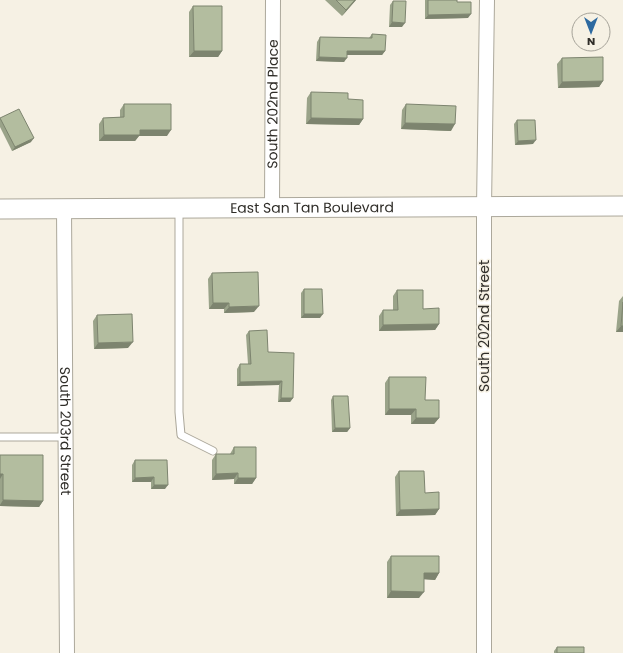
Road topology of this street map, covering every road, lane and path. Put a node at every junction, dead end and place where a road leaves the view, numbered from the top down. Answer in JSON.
{"nodes":[{"id":1,"x":273,"y":0,"type":"edge"},
{"id":2,"x":487,"y":0,"type":"edge"},
{"id":3,"x":623,"y":206,"type":"edge"},
{"id":4,"x":272,"y":207,"type":"junction"},
{"id":5,"x":484,"y":207,"type":"junction"},
{"id":6,"x":64,"y":208,"type":"junction"},
{"id":7,"x":179,"y":208,"type":"junction"},
{"id":8,"x":0,"y":209,"type":"edge"},
{"id":9,"x":0,"y":436,"type":"edge"},
{"id":10,"x":66,"y":437,"type":"junction"},
{"id":11,"x":213,"y":451,"type":"dead end"},
{"id":12,"x":67,"y":653,"type":"edge"},
{"id":13,"x":484,"y":653,"type":"edge"}],
"edges":[{"from":1,"to":4,"type":"street","name":"South 202nd Place"},
{"from":2,"to":5,"type":"street","name":"South 202nd Street"},
{"from":3,"to":5,"type":"street","name":"East San Tan Boulevard"},
{"from":4,"to":5,"type":"street","name":"East San Tan Boulevard"},
{"from":4,"to":7,"type":"street","name":"East San Tan Boulevard"},
{"from":5,"to":13,"type":"street","name":"South 202nd Street"},
{"from":6,"to":7,"type":"street","name":"East San Tan Boulevard"},
{"from":6,"to":8,"type":"street","name":"East San Tan Boulevard"},
{"from":6,"to":10,"type":"street","name":"South 203rd Street"},
{"from":7,"to":11,"type":"lane"},
{"from":9,"to":10,"type":"lane"},
{"from":10,"to":12,"type":"street","name":"South 203rd Street"}]}
